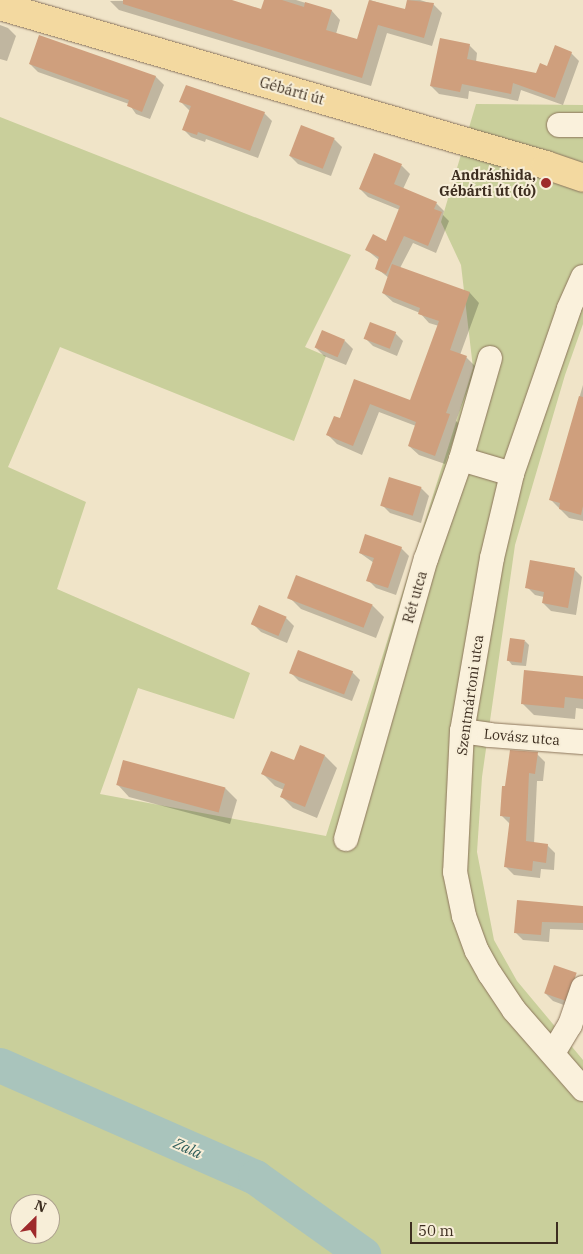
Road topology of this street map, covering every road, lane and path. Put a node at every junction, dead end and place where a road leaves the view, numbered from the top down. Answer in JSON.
{"nodes":[{"id":1,"x":0,"y":6,"type":"edge"},
{"id":2,"x":560,"y":125,"type":"dead end"},
{"id":3,"x":583,"y":125,"type":"edge"},
{"id":4,"x":583,"y":178,"type":"edge"},
{"id":5,"x":583,"y":277,"type":"edge"},
{"id":6,"x":490,"y":358,"type":"dead end"},
{"id":7,"x":461,"y":459,"type":"junction"},
{"id":8,"x":512,"y":474,"type":"junction"},
{"id":9,"x":462,"y":731,"type":"junction"},
{"id":10,"x":583,"y":742,"type":"edge"},
{"id":11,"x":346,"y":839,"type":"dead end"},
{"id":12,"x":583,"y":988,"type":"edge"},
{"id":13,"x":552,"y":1053,"type":"junction"},
{"id":14,"x":583,"y":1088,"type":"edge"}],
"edges":[{"from":1,"to":4,"type":"main road","name":"Gébárti út"},
{"from":2,"to":3,"type":"street"},
{"from":5,"to":8,"type":"street","name":"Szentmártoni utca"},
{"from":6,"to":7,"type":"street","name":"Rét utca"},
{"from":7,"to":8,"type":"street"},
{"from":7,"to":11,"type":"street","name":"Rét utca"},
{"from":8,"to":9,"type":"street","name":"Szentmártoni utca"},
{"from":9,"to":10,"type":"street","name":"Lovász utca"},
{"from":9,"to":13,"type":"street","name":"Szentmártoni utca"},
{"from":12,"to":13,"type":"street"},
{"from":13,"to":14,"type":"street","name":"Szentmártoni utca"}]}
